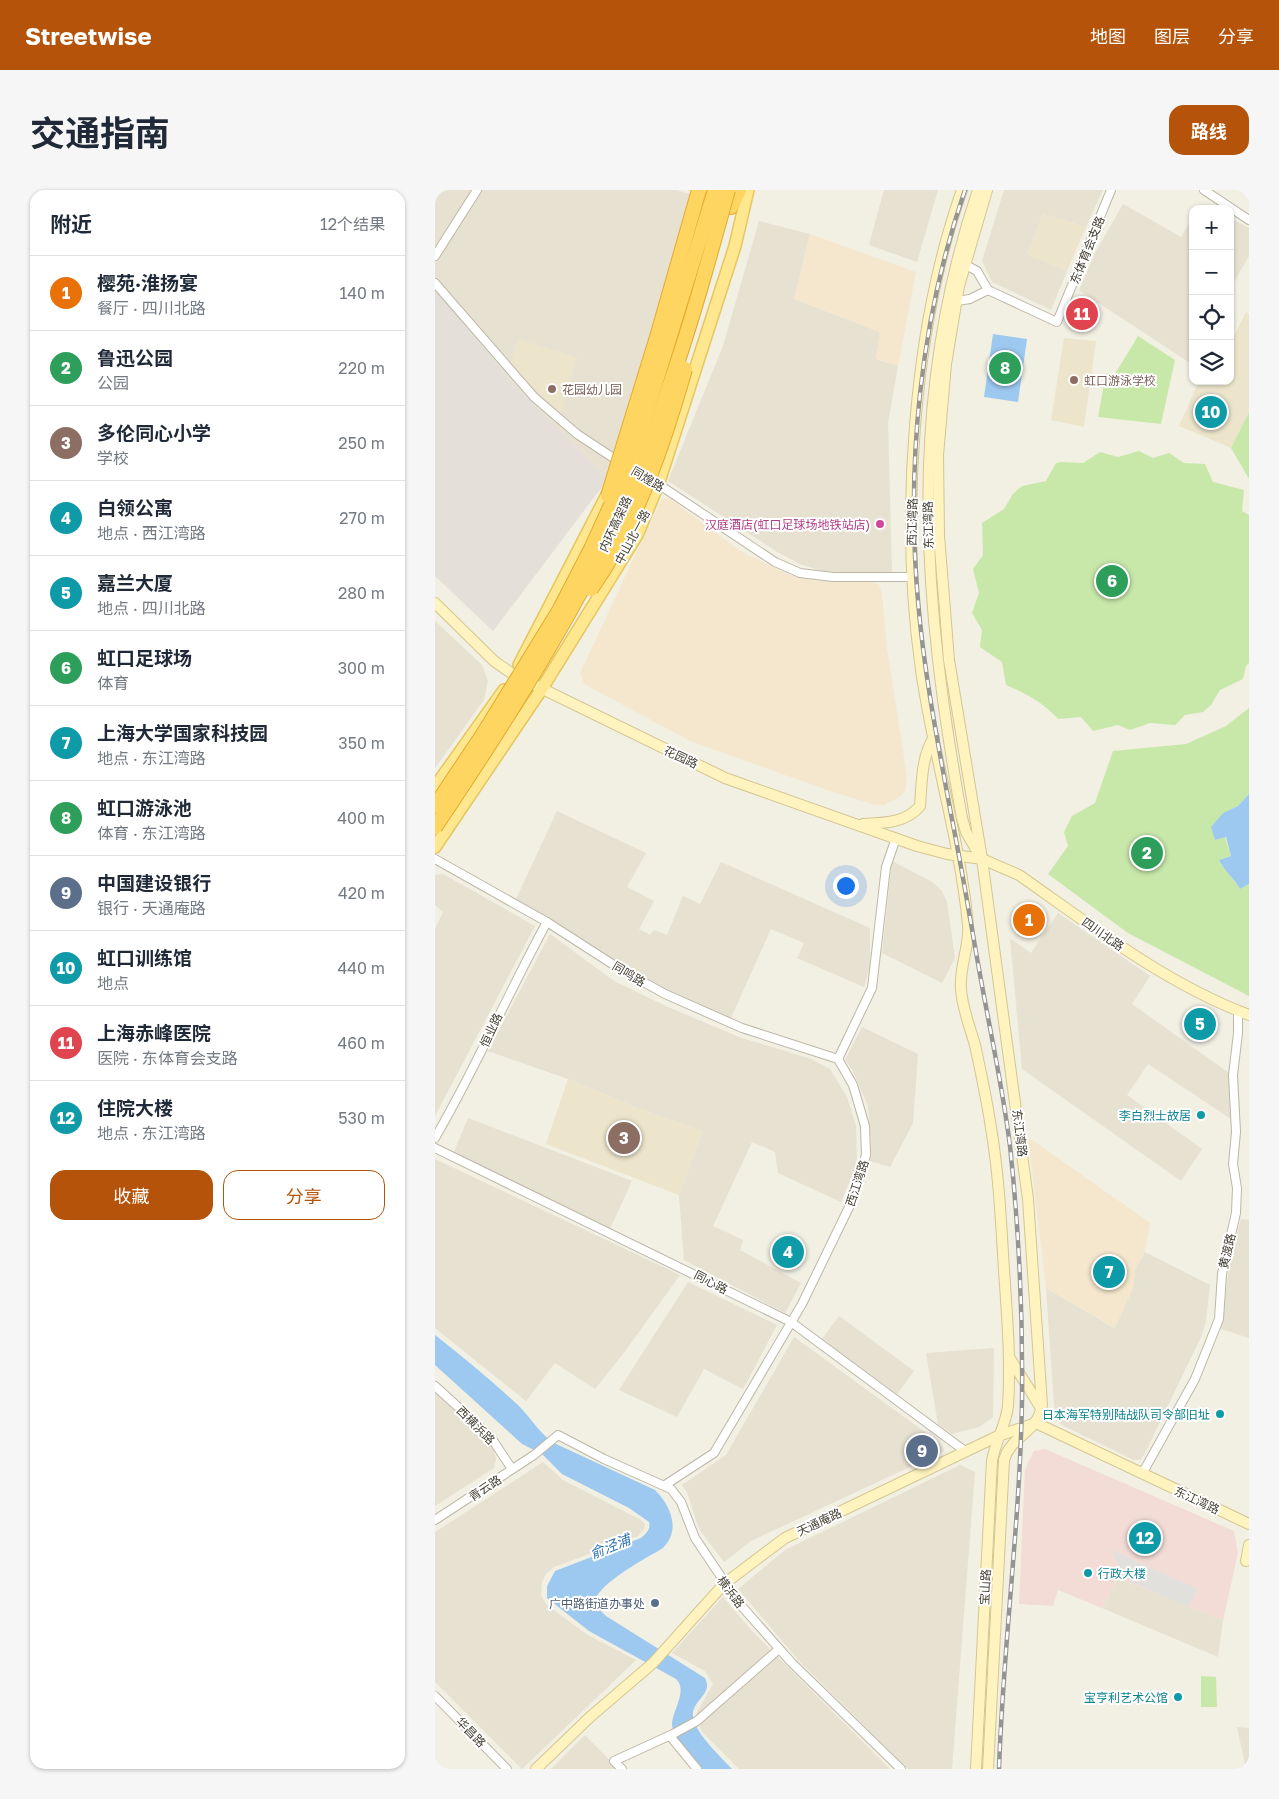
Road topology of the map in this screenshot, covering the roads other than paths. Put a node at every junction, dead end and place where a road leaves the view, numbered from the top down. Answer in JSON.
{"nodes":[{"id":1,"x":477,"y":190,"type":"edge"},
{"id":2,"x":699,"y":190,"type":"edge"},
{"id":3,"x":706,"y":190,"type":"edge"},
{"id":4,"x":715,"y":190,"type":"edge"},
{"id":5,"x":728,"y":190,"type":"edge"},
{"id":6,"x":739,"y":190,"type":"edge"},
{"id":7,"x":748,"y":190,"type":"edge"},
{"id":8,"x":962,"y":190,"type":"edge"},
{"id":9,"x":977,"y":190,"type":"edge"},
{"id":10,"x":987,"y":190,"type":"edge"},
{"id":11,"x":1111,"y":190,"type":"edge"},
{"id":12,"x":1204,"y":190,"type":"edge"},
{"id":13,"x":1249,"y":220,"type":"edge"},
{"id":14,"x":435,"y":256,"type":"edge"},
{"id":15,"x":964,"y":264,"type":"junction"},
{"id":16,"x":435,"y":283,"type":"edge"},
{"id":17,"x":988,"y":290,"type":"junction"},
{"id":18,"x":957,"y":301,"type":"junction"},
{"id":19,"x":623,"y":464,"type":"junction"},
{"id":20,"x":659,"y":485,"type":"junction"},
{"id":21,"x":591,"y":549,"type":"junction"},
{"id":22,"x":912,"y":577,"type":"junction"},
{"id":23,"x":435,"y":603,"type":"edge"},
{"id":24,"x":542,"y":660,"type":"junction"},
{"id":25,"x":514,"y":675,"type":"junction"},
{"id":26,"x":541,"y":690,"type":"junction"},
{"id":27,"x":934,"y":737,"type":"junction"},
{"id":28,"x":435,"y":787,"type":"edge"},
{"id":29,"x":435,"y":806,"type":"edge"},
{"id":30,"x":860,"y":825,"type":"junction"},
{"id":31,"x":435,"y":826,"type":"edge"},
{"id":32,"x":896,"y":838,"type":"junction"},
{"id":33,"x":435,"y":846,"type":"edge"},
{"id":34,"x":957,"y":856,"type":"junction"},
{"id":35,"x":435,"y":859,"type":"edge"},
{"id":36,"x":982,"y":859,"type":"junction"},
{"id":37,"x":547,"y":922,"type":"junction"},
{"id":38,"x":1238,"y":1011,"type":"junction"},
{"id":39,"x":1249,"y":1015,"type":"edge"},
{"id":40,"x":838,"y":1058,"type":"junction"},
{"id":41,"x":435,"y":1138,"type":"edge"},
{"id":42,"x":435,"y":1148,"type":"edge"},
{"id":43,"x":791,"y":1322,"type":"junction"},
{"id":44,"x":1008,"y":1356,"type":"junction"},
{"id":45,"x":435,"y":1386,"type":"edge"},
{"id":46,"x":1041,"y":1409,"type":"junction"},
{"id":47,"x":1036,"y":1423,"type":"junction"},
{"id":48,"x":556,"y":1436,"type":"joint"},
{"id":49,"x":998,"y":1436,"type":"junction"},
{"id":50,"x":965,"y":1451,"type":"junction"},
{"id":51,"x":1004,"y":1466,"type":"junction"},
{"id":52,"x":512,"y":1469,"type":"junction"},
{"id":53,"x":1142,"y":1474,"type":"junction"},
{"id":54,"x":665,"y":1485,"type":"junction"},
{"id":55,"x":435,"y":1520,"type":"edge"},
{"id":56,"x":1249,"y":1524,"type":"edge"},
{"id":57,"x":1249,"y":1545,"type":"edge"},
{"id":58,"x":1245,"y":1561,"type":"dead end"},
{"id":59,"x":724,"y":1584,"type":"junction"},
{"id":60,"x":779,"y":1649,"type":"junction"},
{"id":61,"x":435,"y":1696,"type":"edge"},
{"id":62,"x":672,"y":1735,"type":"junction"},
{"id":63,"x":507,"y":1769,"type":"edge"},
{"id":64,"x":536,"y":1769,"type":"edge"},
{"id":65,"x":622,"y":1769,"type":"edge"},
{"id":66,"x":697,"y":1769,"type":"edge"},
{"id":67,"x":901,"y":1769,"type":"edge"},
{"id":68,"x":976,"y":1769,"type":"edge"},
{"id":69,"x":988,"y":1769,"type":"edge"}],
"edges":[{"from":1,"to":14,"type":"street"},
{"from":2,"to":21,"type":"highway","bridge":true},
{"from":3,"to":19,"type":"main road"},
{"from":4,"to":21,"type":"highway","name":"内环高架路","bridge":true},
{"from":5,"to":24,"type":"highway","name":"内环高架路","bridge":true},
{"from":6,"to":24,"type":"highway","bridge":true},
{"from":7,"to":20,"type":"main road","name":"中山北一路"},
{"from":8,"to":22,"type":"main road","name":"西江湾路"},
{"from":9,"to":36,"type":"main road","name":"东江湾路"},
{"from":10,"to":15,"type":"main road","name":"东江湾路"},
{"from":11,"to":17,"type":"street","name":"东体育会支路"},
{"from":12,"to":13,"type":"street"},
{"from":15,"to":17,"type":"street"},
{"from":15,"to":18,"type":"main road","name":"东江湾路"},
{"from":16,"to":19,"type":"street","name":"同煌路"},
{"from":17,"to":18,"type":"street"},
{"from":18,"to":36,"type":"main road","name":"东江湾路"},
{"from":19,"to":20,"type":"street","name":"同煌路"},
{"from":19,"to":25,"type":"main road"},
{"from":20,"to":22,"type":"street","name":"同煌路"},
{"from":20,"to":26,"type":"main road","name":"中山北一路"},
{"from":21,"to":29,"type":"highway","name":"内环高架路","bridge":true},
{"from":22,"to":27,"type":"main road","name":"西江湾路"},
{"from":23,"to":25,"type":"main road","name":"花园路"},
{"from":24,"to":31,"type":"highway","name":"内环高架路","bridge":true},
{"from":25,"to":26,"type":"main road","name":"花园路"},
{"from":25,"to":28,"type":"main road"},
{"from":26,"to":30,"type":"main road","name":"花园路"},
{"from":26,"to":33,"type":"main road","name":"中山北一路"},
{"from":27,"to":30,"type":"main road"},
{"from":27,"to":34,"type":"main road","name":"西江湾路"},
{"from":30,"to":32,"type":"main road","name":"花园路"},
{"from":32,"to":34,"type":"main road","name":"花园路"},
{"from":32,"to":40,"type":"street"},
{"from":34,"to":36,"type":"main road","name":"四川北路"},
{"from":34,"to":44,"type":"main road"},
{"from":35,"to":37,"type":"street","name":"同鸣路"},
{"from":36,"to":38,"type":"main road","name":"四川北路"},
{"from":36,"to":46,"type":"main road","name":"东江湾路"},
{"from":37,"to":40,"type":"street","name":"同鸣路"},
{"from":37,"to":41,"type":"street","name":"恒业路"},
{"from":38,"to":39,"type":"main road","name":"四川北路"},
{"from":38,"to":53,"type":"street","name":"黄渡路"},
{"from":40,"to":43,"type":"street","name":"西江湾路"},
{"from":42,"to":43,"type":"street","name":"同心路"},
{"from":43,"to":50,"type":"street","name":"同心路"},
{"from":43,"to":54,"type":"street","name":"西江湾路"},
{"from":44,"to":46,"type":"main road"},
{"from":44,"to":49,"type":"main road"},
{"from":45,"to":52,"type":"street","name":"西横浜路"},
{"from":46,"to":47,"type":"main road","name":"东江湾路"},
{"from":47,"to":49,"type":"main road"},
{"from":47,"to":51,"type":"main road","name":"宝山路"},
{"from":47,"to":53,"type":"main road","name":"东江湾路"},
{"from":48,"to":52,"type":"street","name":"青云路"},
{"from":48,"to":54,"type":"street","name":"横浜路"},
{"from":49,"to":50,"type":"main road","name":"天通庵路"},
{"from":49,"to":51,"type":"main road","name":"宝山路"},
{"from":49,"to":68,"type":"main road","name":"宝山路"},
{"from":50,"to":59,"type":"main road","name":"天通庵路"},
{"from":51,"to":69,"type":"main road","name":"宝山路"},
{"from":52,"to":55,"type":"street","name":"青云路"},
{"from":53,"to":56,"type":"main road","name":"东江湾路"},
{"from":54,"to":59,"type":"street","name":"横浜路"},
{"from":57,"to":58,"type":"main road"},
{"from":59,"to":60,"type":"street","name":"横浜路"},
{"from":59,"to":64,"type":"main road","name":"天通庵路"},
{"from":60,"to":62,"type":"street"},
{"from":60,"to":67,"type":"street","name":"横浜路"},
{"from":61,"to":63,"type":"street","name":"华昌路"},
{"from":62,"to":65,"type":"street"},
{"from":62,"to":66,"type":"street"}]}
